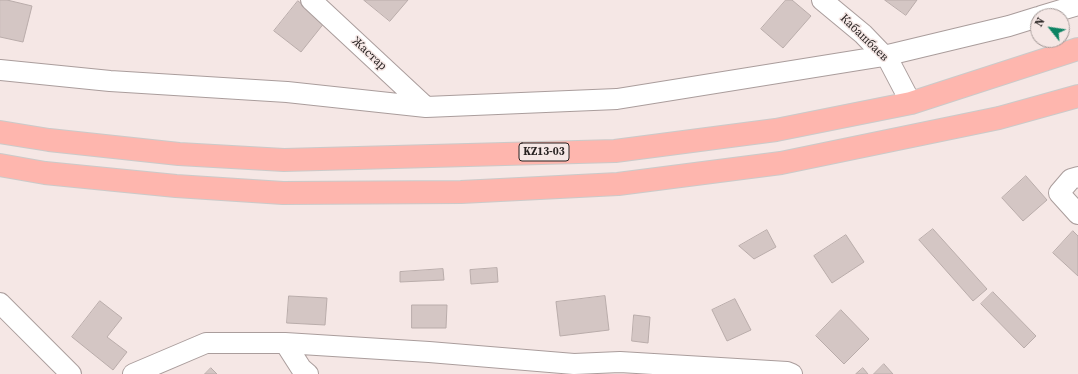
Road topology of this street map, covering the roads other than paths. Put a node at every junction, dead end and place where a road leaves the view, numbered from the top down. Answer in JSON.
{"nodes":[{"id":1,"x":311,"y":0,"type":"edge"},
{"id":2,"x":822,"y":0,"type":"edge"},
{"id":3,"x":1078,"y":5,"type":"edge"},
{"id":4,"x":1068,"y":8,"type":"edge"},
{"id":5,"x":1030,"y":19,"type":"edge"},
{"id":6,"x":1078,"y":49,"type":"edge"},
{"id":7,"x":884,"y":56,"type":"junction"},
{"id":8,"x":0,"y":70,"type":"edge"},
{"id":9,"x":1078,"y":96,"type":"edge"},
{"id":10,"x":911,"y":103,"type":"junction"},
{"id":11,"x":426,"y":107,"type":"junction"},
{"id":12,"x":0,"y":132,"type":"edge"},
{"id":13,"x":0,"y":165,"type":"edge"},
{"id":14,"x":1078,"y":177,"type":"edge"},
{"id":15,"x":1078,"y":214,"type":"edge"},
{"id":16,"x":0,"y":303,"type":"edge"},
{"id":17,"x":285,"y":343,"type":"junction"},
{"id":18,"x":577,"y":369,"type":"edge"},
{"id":19,"x":790,"y":373,"type":"edge"},
{"id":20,"x":71,"y":374,"type":"edge"},
{"id":21,"x":133,"y":374,"type":"edge"},
{"id":22,"x":308,"y":374,"type":"edge"}],
"edges":[{"from":1,"to":11,"type":"street","name":"Жастар"},
{"from":2,"to":7,"type":"street","name":"Кабашбаев"},
{"from":3,"to":4,"type":"street"},
{"from":5,"to":7,"type":"street"},
{"from":6,"to":10,"type":"highway","number":"KZ13-03"},
{"from":7,"to":10,"type":"street","name":"Кабашбаев"},
{"from":7,"to":11,"type":"street"},
{"from":8,"to":11,"type":"street"},
{"from":9,"to":13,"type":"highway"},
{"from":10,"to":12,"type":"highway","number":"KZ13-03"},
{"from":14,"to":15,"type":"street"},
{"from":16,"to":20,"type":"street"},
{"from":17,"to":18,"type":"street"},
{"from":17,"to":21,"type":"street"},
{"from":17,"to":22,"type":"street"},
{"from":18,"to":19,"type":"street"}]}
